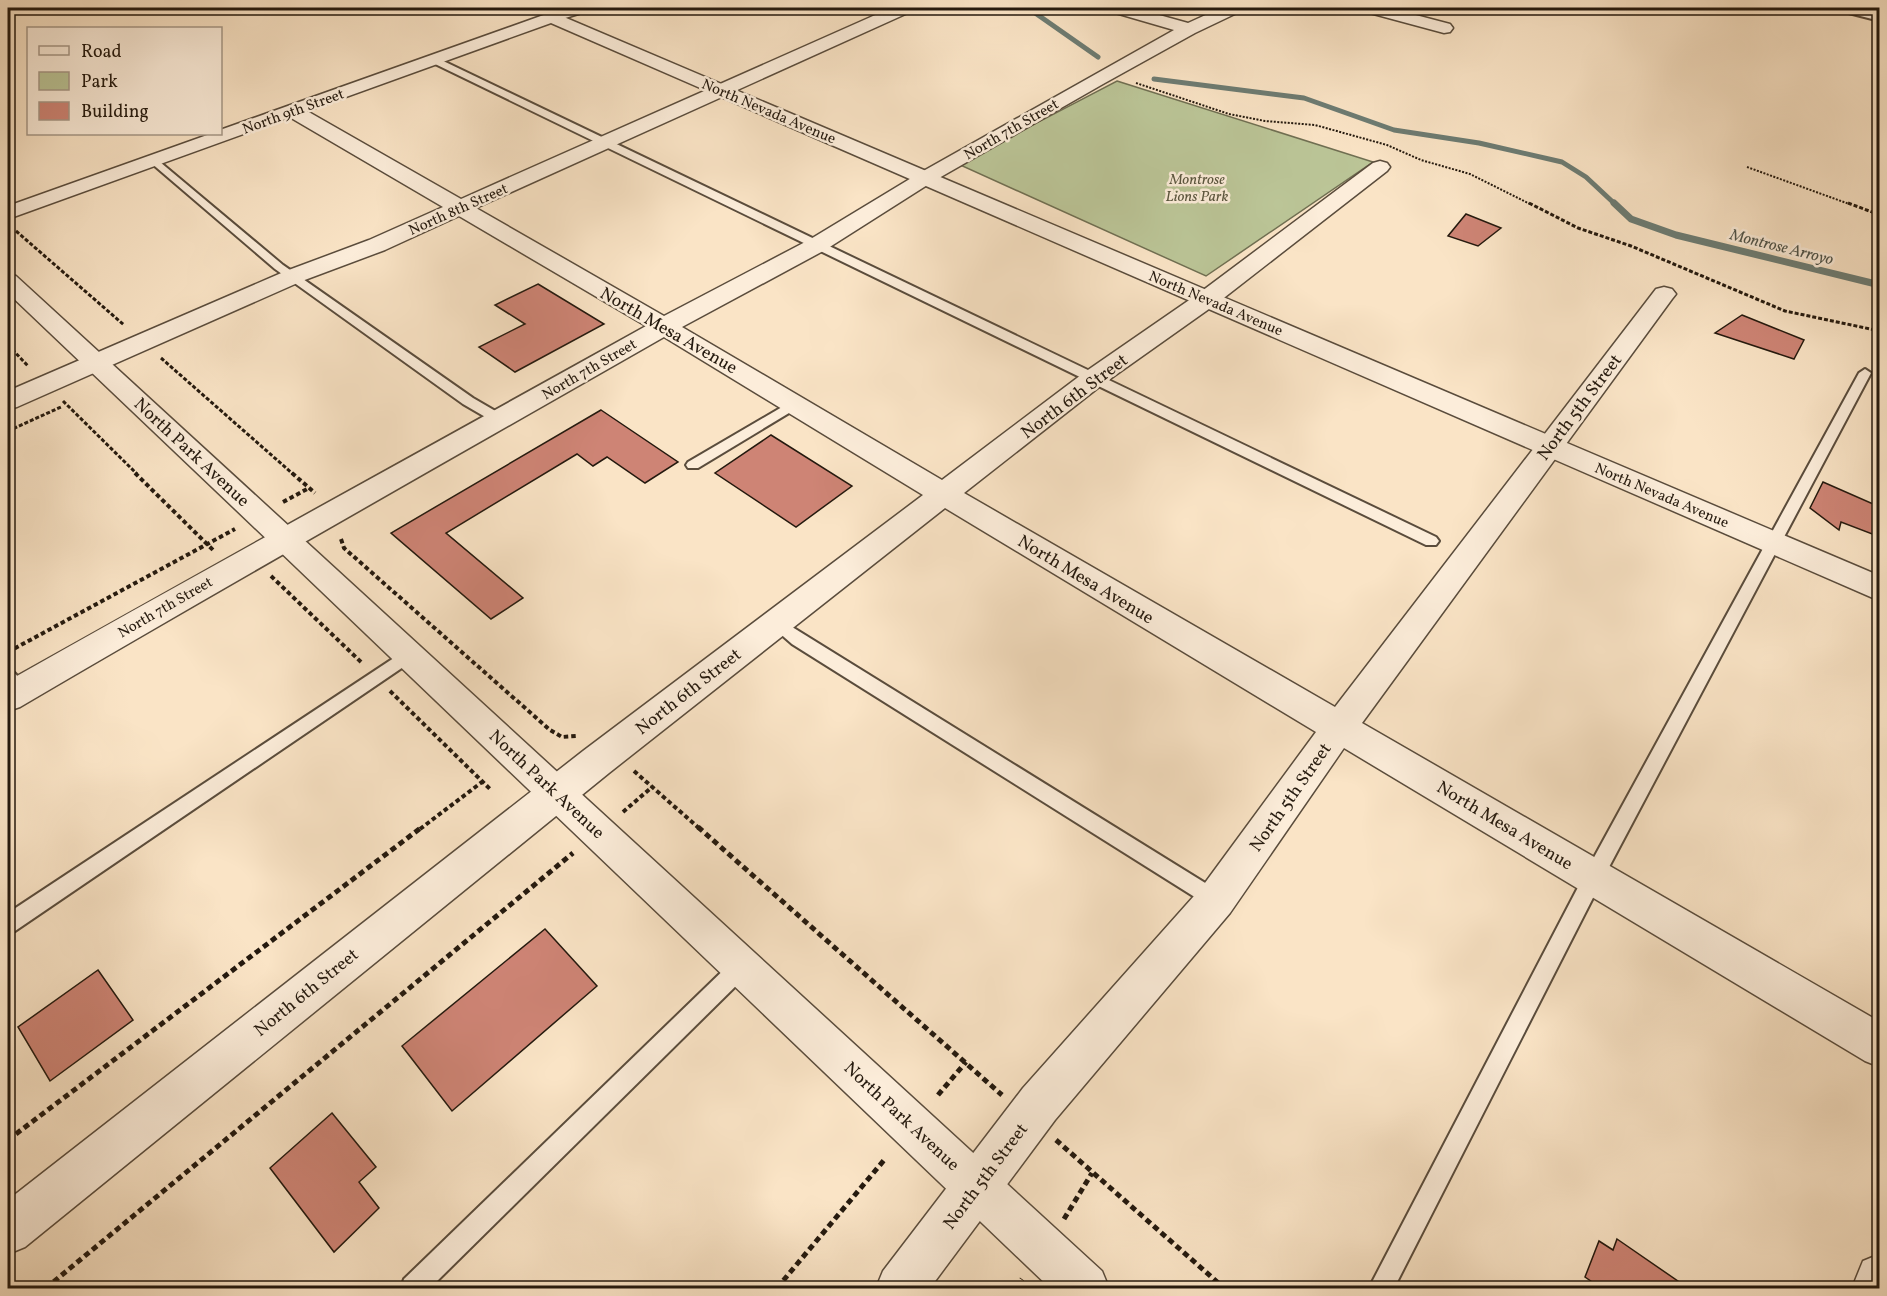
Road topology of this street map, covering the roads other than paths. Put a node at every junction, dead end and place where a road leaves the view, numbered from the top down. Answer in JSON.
{"nodes":[{"id":1,"x":579,"y":8,"type":"edge"},
{"id":2,"x":904,"y":8,"type":"edge"},
{"id":3,"x":1118,"y":8,"type":"edge"},
{"id":4,"x":1233,"y":8,"type":"edge"},
{"id":5,"x":1372,"y":8,"type":"edge"},
{"id":6,"x":1833,"y":8,"type":"edge"},
{"id":7,"x":552,"y":17,"type":"junction"},
{"id":8,"x":1880,"y":19,"type":"edge"},
{"id":9,"x":1444,"y":28,"type":"dead end"},
{"id":10,"x":1189,"y":29,"type":"junction"},
{"id":11,"x":434,"y":60,"type":"junction"},
{"id":12,"x":721,"y":90,"type":"junction"},
{"id":13,"x":293,"y":111,"type":"junction"},
{"id":14,"x":607,"y":143,"type":"junction"},
{"id":15,"x":154,"y":160,"type":"junction"},
{"id":16,"x":1380,"y":167,"type":"dead end"},
{"id":17,"x":925,"y":178,"type":"junction"},
{"id":18,"x":459,"y":209,"type":"junction"},
{"id":19,"x":8,"y":213,"type":"edge"},
{"id":20,"x":817,"y":245,"type":"junction"},
{"id":21,"x":294,"y":276,"type":"junction"},
{"id":22,"x":8,"y":281,"type":"edge"},
{"id":23,"x":1664,"y":294,"type":"dead end"},
{"id":24,"x":1207,"y":299,"type":"junction"},
{"id":25,"x":663,"y":327,"type":"junction"},
{"id":26,"x":95,"y":363,"type":"junction"},
{"id":27,"x":1865,"y":373,"type":"dead end"},
{"id":28,"x":1094,"y":378,"type":"junction"},
{"id":29,"x":8,"y":401,"type":"edge"},
{"id":30,"x":794,"y":404,"type":"junction"},
{"id":31,"x":499,"y":419,"type":"junction"},
{"id":32,"x":1549,"y":446,"type":"junction"},
{"id":33,"x":693,"y":465,"type":"dead end"},
{"id":34,"x":945,"y":495,"type":"junction"},
{"id":35,"x":285,"y":538,"type":"junction"},
{"id":36,"x":1431,"y":541,"type":"dead end"},
{"id":37,"x":1772,"y":542,"type":"junction"},
{"id":38,"x":1880,"y":589,"type":"edge"},
{"id":39,"x":776,"y":623,"type":"junction"},
{"id":40,"x":409,"y":654,"type":"junction"},
{"id":41,"x":11,"y":688,"type":"edge"},
{"id":42,"x":1339,"y":728,"type":"junction"},
{"id":43,"x":556,"y":794,"type":"junction"},
{"id":44,"x":1593,"y":878,"type":"junction"},
{"id":45,"x":1216,"y":900,"type":"junction"},
{"id":46,"x":8,"y":924,"type":"edge"},
{"id":47,"x":742,"y":966,"type":"junction"},
{"id":48,"x":1880,"y":1046,"type":"edge"},
{"id":49,"x":977,"y":1187,"type":"junction"},
{"id":50,"x":8,"y":1230,"type":"edge"},
{"id":51,"x":1880,"y":1278,"type":"edge"},
{"id":52,"x":413,"y":1288,"type":"edge"},
{"id":53,"x":900,"y":1288,"type":"edge"},
{"id":54,"x":1085,"y":1288,"type":"edge"},
{"id":55,"x":1381,"y":1288,"type":"edge"},
{"id":56,"x":1876,"y":1288,"type":"edge"}],
"edges":[{"from":1,"to":7,"type":"street","name":"North 9th Street"},
{"from":2,"to":12,"type":"street","name":"North 8th Street"},
{"from":3,"to":10,"type":"street"},
{"from":4,"to":10,"type":"street","name":"North 7th Street"},
{"from":5,"to":9,"type":"street"},
{"from":6,"to":8,"type":"lane"},
{"from":7,"to":11,"type":"street","name":"North 9th Street"},
{"from":7,"to":12,"type":"street","name":"North Nevada Avenue"},
{"from":10,"to":17,"type":"street","name":"North 7th Street"},
{"from":11,"to":13,"type":"street","name":"North 9th Street"},
{"from":11,"to":14,"type":"lane"},
{"from":12,"to":14,"type":"street","name":"North 8th Street"},
{"from":12,"to":17,"type":"street","name":"North Nevada Avenue"},
{"from":13,"to":15,"type":"street","name":"North 9th Street"},
{"from":13,"to":18,"type":"street","name":"North Mesa Avenue"},
{"from":14,"to":18,"type":"street","name":"North 8th Street"},
{"from":14,"to":20,"type":"lane"},
{"from":15,"to":19,"type":"street","name":"North 9th Street"},
{"from":15,"to":21,"type":"lane"},
{"from":16,"to":24,"type":"street","name":"North 6th Street"},
{"from":17,"to":20,"type":"street","name":"North 7th Street"},
{"from":17,"to":24,"type":"street","name":"North Nevada Avenue"},
{"from":18,"to":21,"type":"street","name":"North 8th Street"},
{"from":18,"to":25,"type":"street","name":"North Mesa Avenue"},
{"from":20,"to":25,"type":"street","name":"North 7th Street"},
{"from":20,"to":28,"type":"lane"},
{"from":21,"to":26,"type":"street","name":"North 8th Street"},
{"from":21,"to":31,"type":"lane"},
{"from":22,"to":26,"type":"street","name":"North Park Avenue"},
{"from":23,"to":32,"type":"street","name":"North 5th Street"},
{"from":24,"to":28,"type":"street","name":"North 6th Street"},
{"from":24,"to":32,"type":"street","name":"North Nevada Avenue"},
{"from":25,"to":30,"type":"street","name":"North Mesa Avenue"},
{"from":25,"to":31,"type":"street","name":"North 7th Street"},
{"from":26,"to":29,"type":"street","name":"North 8th Street"},
{"from":26,"to":35,"type":"street","name":"North Park Avenue"},
{"from":27,"to":37,"type":"lane"},
{"from":28,"to":34,"type":"street","name":"North 6th Street"},
{"from":28,"to":36,"type":"lane"},
{"from":30,"to":33,"type":"lane"},
{"from":30,"to":34,"type":"street","name":"North Mesa Avenue"},
{"from":31,"to":35,"type":"street","name":"North 7th Street"},
{"from":32,"to":37,"type":"street","name":"North Nevada Avenue"},
{"from":32,"to":42,"type":"street","name":"North 5th Street"},
{"from":34,"to":39,"type":"street","name":"North 6th Street"},
{"from":34,"to":42,"type":"street","name":"North Mesa Avenue"},
{"from":35,"to":40,"type":"street","name":"North Park Avenue"},
{"from":35,"to":41,"type":"street","name":"North 7th Street"},
{"from":37,"to":38,"type":"street","name":"North Nevada Avenue"},
{"from":37,"to":44,"type":"lane"},
{"from":39,"to":43,"type":"street","name":"North 6th Street"},
{"from":39,"to":45,"type":"lane"},
{"from":40,"to":43,"type":"street","name":"North Park Avenue"},
{"from":40,"to":46,"type":"lane"},
{"from":42,"to":44,"type":"street","name":"North Mesa Avenue"},
{"from":42,"to":45,"type":"street","name":"North 5th Street"},
{"from":43,"to":47,"type":"street","name":"North Park Avenue"},
{"from":43,"to":50,"type":"street","name":"North 6th Street"},
{"from":44,"to":48,"type":"street","name":"North Mesa Avenue"},
{"from":44,"to":55,"type":"lane"},
{"from":45,"to":49,"type":"street","name":"North 5th Street"},
{"from":47,"to":49,"type":"street","name":"North Park Avenue"},
{"from":47,"to":52,"type":"lane"},
{"from":49,"to":53,"type":"street","name":"North 5th Street"},
{"from":49,"to":54,"type":"street","name":"North Park Avenue"},
{"from":51,"to":56,"type":"street"}]}
